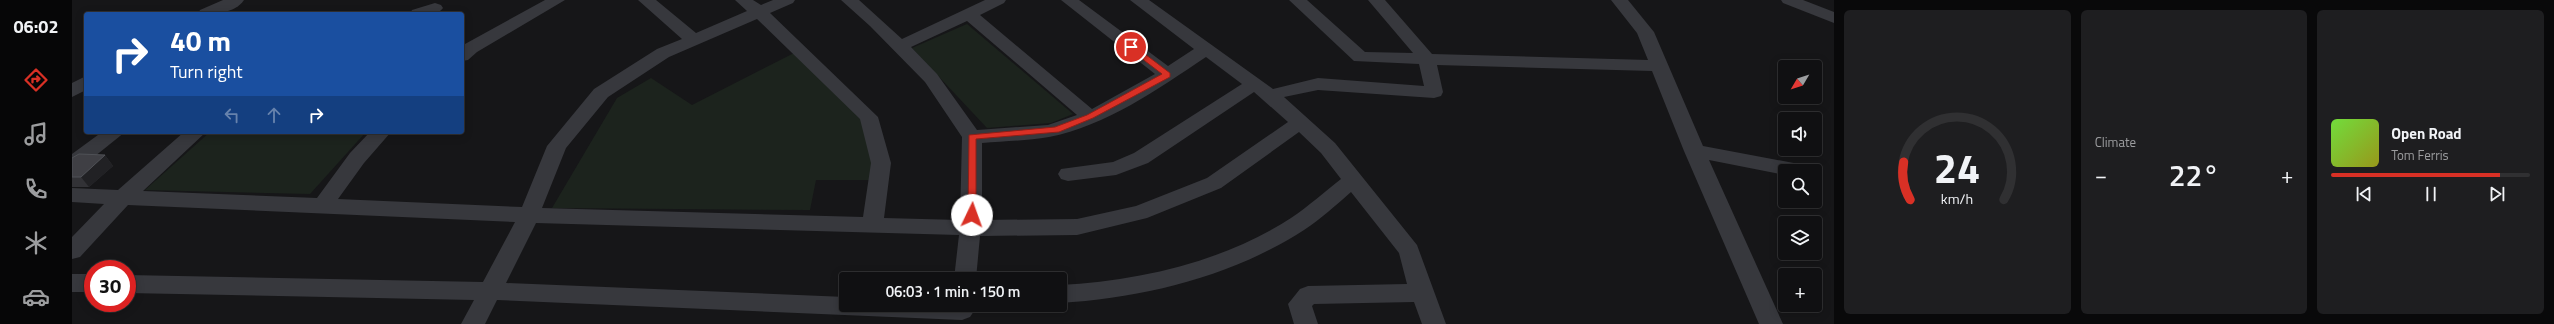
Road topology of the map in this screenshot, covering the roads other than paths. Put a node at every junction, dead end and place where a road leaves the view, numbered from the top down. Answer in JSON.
{"nodes":[{"id":1,"x":236,"y":0,"type":"edge"},
{"id":2,"x":557,"y":0,"type":"edge"},
{"id":3,"x":646,"y":0,"type":"edge"},
{"id":4,"x":743,"y":0,"type":"edge"},
{"id":5,"x":787,"y":0,"type":"edge"},
{"id":6,"x":849,"y":0,"type":"edge"},
{"id":7,"x":998,"y":0,"type":"edge"},
{"id":8,"x":1069,"y":0,"type":"edge"},
{"id":9,"x":1138,"y":0,"type":"edge"},
{"id":10,"x":1297,"y":0,"type":"edge"},
{"id":11,"x":1376,"y":0,"type":"edge"},
{"id":12,"x":1620,"y":0,"type":"edge"},
{"id":13,"x":1789,"y":0,"type":"edge"},
{"id":14,"x":435,"y":7,"type":"edge"},
{"id":15,"x":210,"y":12,"type":"edge"},
{"id":16,"x":423,"y":12,"type":"edge"},
{"id":17,"x":759,"y":12,"type":"junction"},
{"id":18,"x":969,"y":14,"type":"junction"},
{"id":19,"x":1834,"y":18,"type":"edge"},
{"id":20,"x":694,"y":40,"type":"junction"},
{"id":21,"x":900,"y":46,"type":"junction"},
{"id":22,"x":465,"y":47,"type":"edge"},
{"id":23,"x":1207,"y":48,"type":"junction"},
{"id":24,"x":1427,"y":59,"type":"junction"},
{"id":25,"x":1659,"y":66,"type":"junction"},
{"id":26,"x":1168,"y":75,"type":"junction"},
{"id":27,"x":84,"y":83,"type":"edge"},
{"id":28,"x":1262,"y":89,"type":"junction"},
{"id":29,"x":72,"y":91,"type":"edge"},
{"id":30,"x":1090,"y":116,"type":"junction"},
{"id":31,"x":1299,"y":123,"type":"junction"},
{"id":32,"x":112,"y":134,"type":"edge"},
{"id":33,"x":194,"y":134,"type":"edge"},
{"id":34,"x":379,"y":134,"type":"edge"},
{"id":35,"x":972,"y":137,"type":"junction"},
{"id":36,"x":1694,"y":151,"type":"junction"},
{"id":37,"x":72,"y":164,"type":"edge"},
{"id":38,"x":1778,"y":167,"type":"edge"},
{"id":39,"x":1068,"y":174,"type":"dead end"},
{"id":40,"x":1354,"y":179,"type":"junction"},
{"id":41,"x":72,"y":195,"type":"edge"},
{"id":42,"x":123,"y":197,"type":"junction"},
{"id":43,"x":323,"y":205,"type":"junction"},
{"id":44,"x":529,"y":215,"type":"junction"},
{"id":45,"x":872,"y":225,"type":"junction"},
{"id":46,"x":970,"y":228,"type":"junction"},
{"id":47,"x":72,"y":251,"type":"edge"},
{"id":48,"x":966,"y":272,"type":"edge"},
{"id":49,"x":72,"y":283,"type":"edge"},
{"id":50,"x":84,"y":283,"type":"edge"},
{"id":51,"x":136,"y":284,"type":"edge"},
{"id":52,"x":489,"y":291,"type":"junction"},
{"id":53,"x":1422,"y":293,"type":"junction"},
{"id":54,"x":1067,"y":294,"type":"edge"},
{"id":55,"x":962,"y":313,"type":"edge"},
{"id":56,"x":473,"y":324,"type":"edge"},
{"id":57,"x":1306,"y":324,"type":"edge"},
{"id":58,"x":1434,"y":324,"type":"edge"},
{"id":59,"x":1771,"y":324,"type":"edge"}],
"edges":[{"from":1,"to":15,"type":"street"},
{"from":2,"to":22,"type":"street"},
{"from":3,"to":20,"type":"street"},
{"from":4,"to":17,"type":"street"},
{"from":5,"to":17,"type":"street"},
{"from":6,"to":21,"type":"street"},
{"from":7,"to":18,"type":"street"},
{"from":8,"to":26,"type":"street"},
{"from":9,"to":23,"type":"street"},
{"from":10,"to":24,"type":"street"},
{"from":11,"to":24,"type":"street"},
{"from":12,"to":25,"type":"street"},
{"from":13,"to":19,"type":"street"},
{"from":14,"to":16,"type":"street"},
{"from":17,"to":20,"type":"street"},
{"from":17,"to":45,"type":"street"},
{"from":18,"to":21,"type":"street"},
{"from":18,"to":30,"type":"street"},
{"from":20,"to":44,"type":"street"},
{"from":21,"to":35,"type":"street"},
{"from":23,"to":26,"type":"street"},
{"from":23,"to":28,"type":"street"},
{"from":24,"to":25,"type":"street"},
{"from":24,"to":28,"type":"street"},
{"from":25,"to":36,"type":"street"},
{"from":26,"to":30,"type":"street"},
{"from":27,"to":29,"type":"street"},
{"from":28,"to":31,"type":"street"},
{"from":28,"to":39,"type":"street"},
{"from":30,"to":35,"type":"street"},
{"from":31,"to":40,"type":"street"},
{"from":31,"to":46,"type":"street"},
{"from":32,"to":37,"type":"street"},
{"from":33,"to":42,"type":"street"},
{"from":34,"to":43,"type":"street"},
{"from":35,"to":46,"type":"street"},
{"from":36,"to":38,"type":"street"},
{"from":36,"to":59,"type":"street"},
{"from":40,"to":53,"type":"street"},
{"from":40,"to":54,"type":"street"},
{"from":41,"to":42,"type":"street"},
{"from":42,"to":43,"type":"street"},
{"from":42,"to":47,"type":"street"},
{"from":43,"to":44,"type":"street"},
{"from":44,"to":45,"type":"street"},
{"from":44,"to":52,"type":"street"},
{"from":45,"to":46,"type":"street"},
{"from":46,"to":48,"type":"street"},
{"from":49,"to":50,"type":"street"},
{"from":51,"to":52,"type":"street"},
{"from":52,"to":55,"type":"street"},
{"from":52,"to":56,"type":"street"},
{"from":53,"to":57,"type":"street"},
{"from":53,"to":58,"type":"street"}]}
